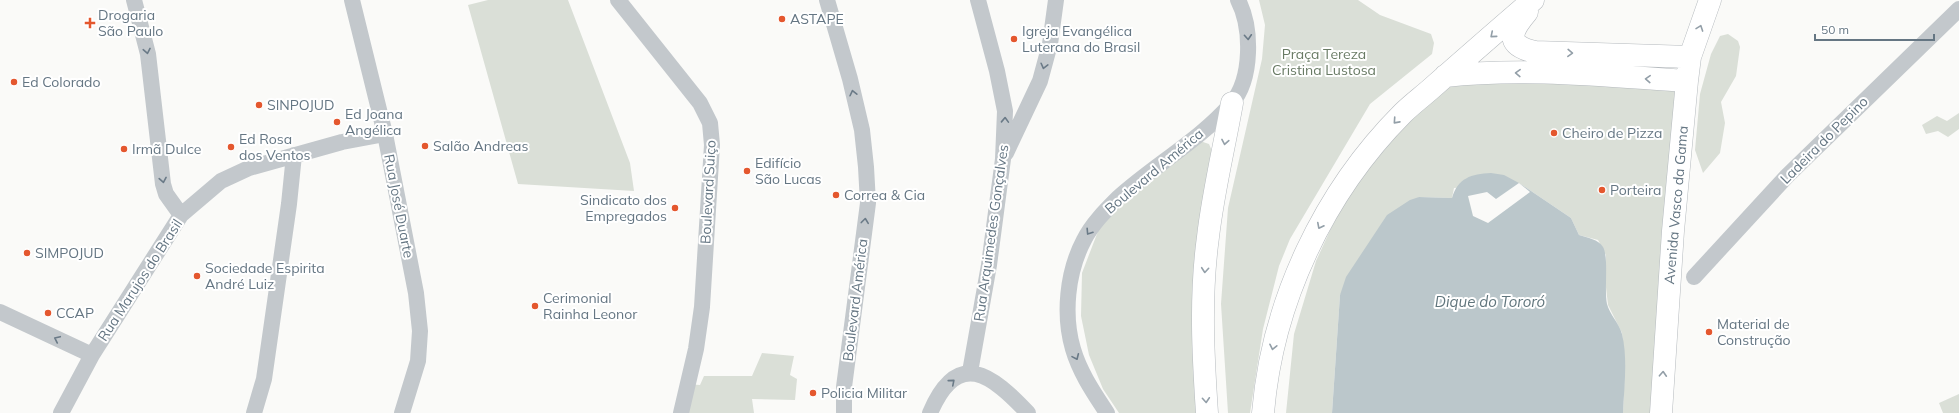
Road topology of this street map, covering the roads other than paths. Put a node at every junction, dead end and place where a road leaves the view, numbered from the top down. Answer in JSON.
{"nodes":[{"id":1,"x":134,"y":0,"type":"edge"},
{"id":2,"x":352,"y":0,"type":"edge"},
{"id":3,"x":618,"y":0,"type":"edge"},
{"id":4,"x":827,"y":0,"type":"edge"},
{"id":5,"x":978,"y":0,"type":"edge"},
{"id":6,"x":1056,"y":0,"type":"edge"},
{"id":7,"x":1238,"y":0,"type":"edge"},
{"id":8,"x":1533,"y":0,"type":"edge"},
{"id":9,"x":1537,"y":0,"type":"edge"},
{"id":10,"x":1710,"y":0,"type":"edge"},
{"id":11,"x":1959,"y":9,"type":"edge"},
{"id":12,"x":1690,"y":57,"type":"junction"},
{"id":13,"x":1445,"y":76,"type":"junction"},
{"id":14,"x":1687,"y":81,"type":"junction"},
{"id":15,"x":1232,"y":103,"type":"junction"},
{"id":16,"x":385,"y":134,"type":"junction"},
{"id":17,"x":294,"y":156,"type":"junction"},
{"id":18,"x":1004,"y":159,"type":"junction"},
{"id":19,"x":181,"y":215,"type":"junction"},
{"id":20,"x":1694,"y":277,"type":"dead end"},
{"id":21,"x":0,"y":312,"type":"edge"},
{"id":22,"x":92,"y":355,"type":"junction"},
{"id":23,"x":970,"y":372,"type":"junction"},
{"id":24,"x":61,"y":413,"type":"edge"},
{"id":25,"x":254,"y":413,"type":"edge"},
{"id":26,"x":402,"y":413,"type":"edge"},
{"id":27,"x":680,"y":413,"type":"edge"},
{"id":28,"x":844,"y":413,"type":"edge"},
{"id":29,"x":930,"y":413,"type":"edge"},
{"id":30,"x":1028,"y":413,"type":"edge"},
{"id":31,"x":1107,"y":413,"type":"edge"},
{"id":32,"x":1207,"y":413,"type":"edge"},
{"id":33,"x":1263,"y":413,"type":"edge"},
{"id":34,"x":1661,"y":413,"type":"edge"}],
"edges":[{"from":1,"to":19,"type":"street","one_way":true},
{"from":2,"to":16,"type":"street","name":"Rua José Duarte"},
{"from":3,"to":27,"type":"street","name":"Boulevard Suiço"},
{"from":28,"to":4,"type":"street","name":"Boulevard América","one_way":true},
{"from":18,"to":5,"type":"street","name":"Rua Arquimedes Gonçalves","one_way":true},
{"from":6,"to":18,"type":"street","one_way":true},
{"from":7,"to":15,"type":"street","name":"Boulevard América","one_way":true},
{"from":8,"to":13,"type":"main road","one_way":true},
{"from":9,"to":12,"type":"main road","one_way":true},
{"from":12,"to":10,"type":"main road","name":"Avenida Vasco da Gama","one_way":true},
{"from":11,"to":20,"type":"street","name":"Ladeira do Pepino"},
{"from":12,"to":14,"type":"main road","name":"Avenida Vasco da Gama"},
{"from":14,"to":13,"type":"main road","one_way":true},
{"from":13,"to":33,"type":"main road","one_way":true},
{"from":34,"to":14,"type":"main road","name":"Avenida Vasco da Gama","one_way":true},
{"from":15,"to":31,"type":"street","name":"Boulevard América","one_way":true},
{"from":15,"to":32,"type":"main road","one_way":true},
{"from":16,"to":17,"type":"street","name":"Rua Marujos do Brasil"},
{"from":16,"to":26,"type":"street","name":"Rua José Duarte"},
{"from":17,"to":19,"type":"street","name":"Rua Marujos do Brasil"},
{"from":17,"to":25,"type":"street"},
{"from":18,"to":23,"type":"street","name":"Rua Arquimedes Gonçalves"},
{"from":19,"to":22,"type":"street","name":"Rua Marujos do Brasil"},
{"from":22,"to":21,"type":"street","one_way":true},
{"from":22,"to":24,"type":"street","name":"Rua Marujos do Brasil"},
{"from":29,"to":23,"type":"street","one_way":true},
{"from":23,"to":30,"type":"street"}]}
